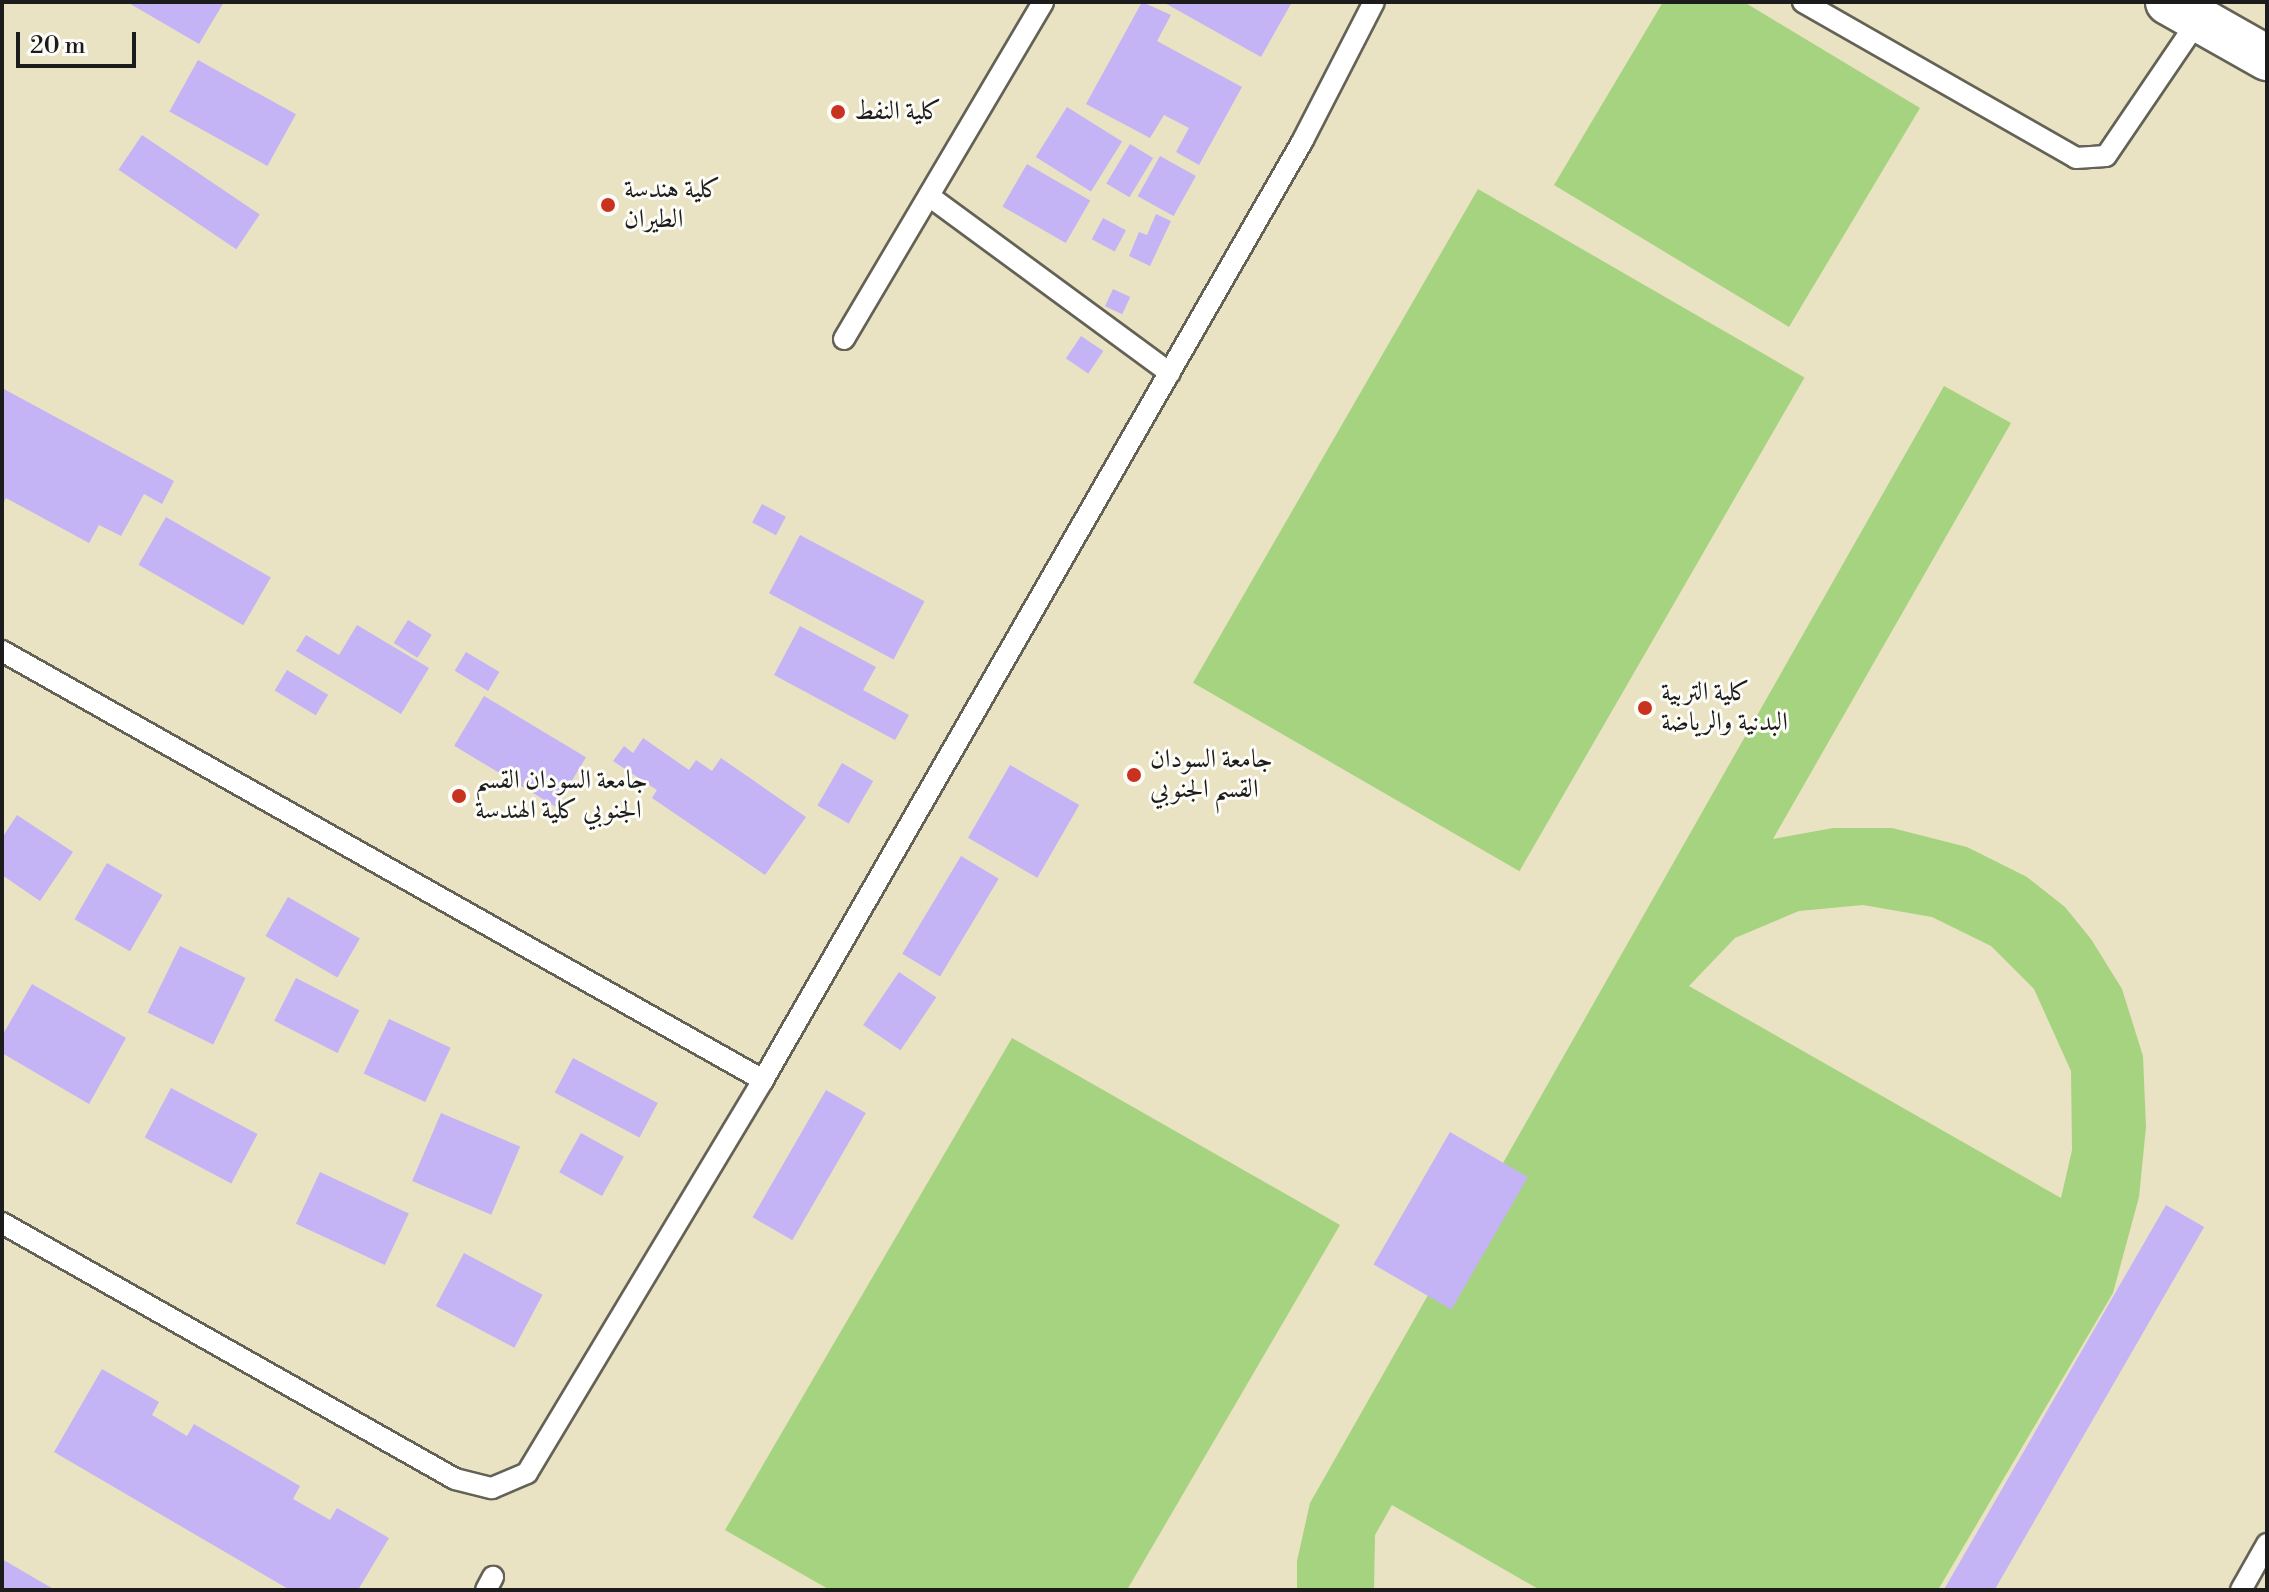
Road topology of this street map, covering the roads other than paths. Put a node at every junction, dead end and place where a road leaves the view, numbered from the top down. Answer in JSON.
{"nodes":[{"id":1,"x":1043,"y":2,"type":"edge"},
{"id":2,"x":1374,"y":2,"type":"edge"},
{"id":3,"x":1803,"y":2,"type":"edge"},
{"id":4,"x":2192,"y":8,"type":"edge"},
{"id":5,"x":2267,"y":58,"type":"edge"},
{"id":6,"x":929,"y":196,"type":"junction"},
{"id":7,"x":844,"y":339,"type":"dead end"},
{"id":8,"x":1170,"y":373,"type":"junction"},
{"id":9,"x":2,"y":651,"type":"edge"},
{"id":10,"x":763,"y":1080,"type":"junction"},
{"id":11,"x":2,"y":1223,"type":"edge"},
{"id":12,"x":2267,"y":1544,"type":"edge"},
{"id":13,"x":2241,"y":1590,"type":"edge"}],
"edges":[{"from":1,"to":6,"type":"lane"},
{"from":2,"to":8,"type":"lane"},
{"from":3,"to":4,"type":"lane"},
{"from":4,"to":5,"type":"street"},
{"from":6,"to":7,"type":"lane"},
{"from":6,"to":8,"type":"lane"},
{"from":8,"to":10,"type":"lane"},
{"from":9,"to":10,"type":"lane"},
{"from":10,"to":11,"type":"lane"},
{"from":12,"to":13,"type":"lane"}]}
